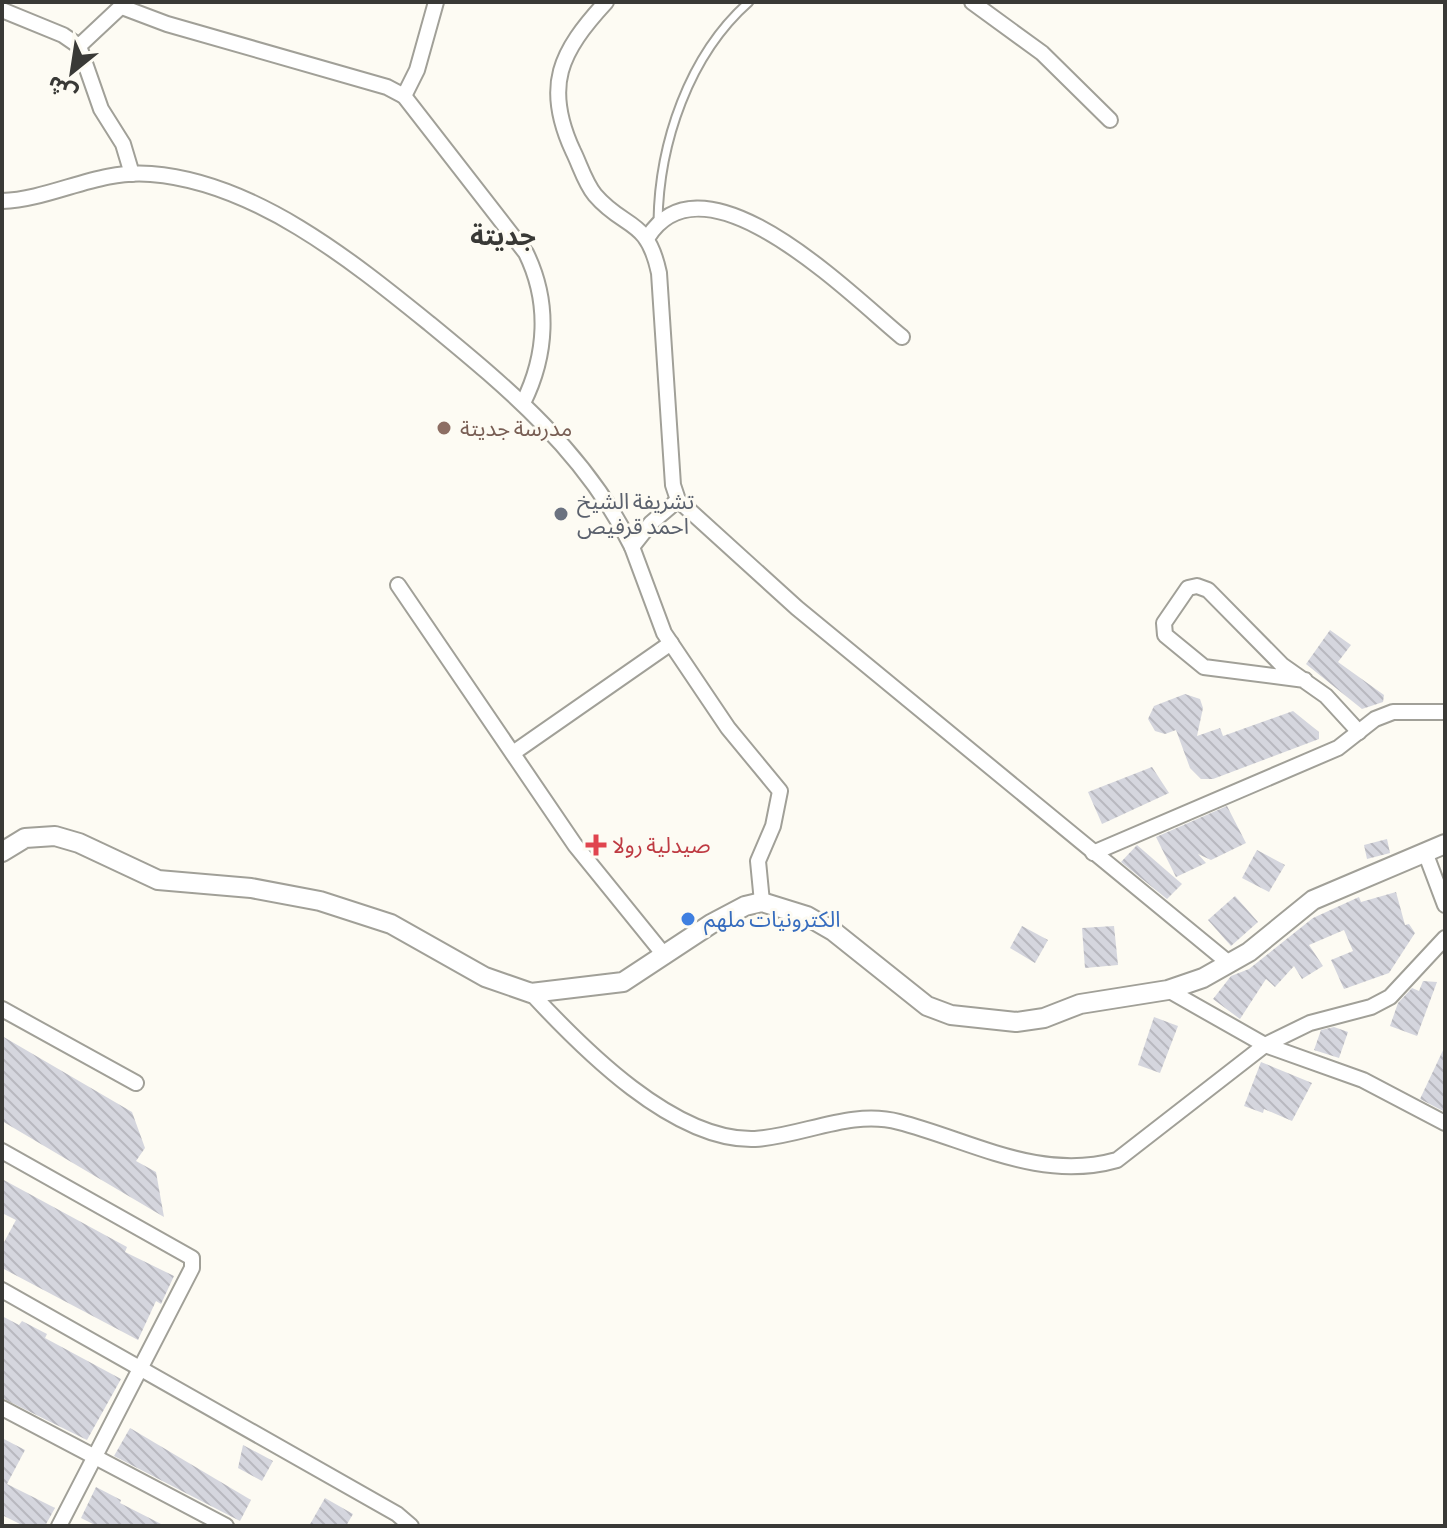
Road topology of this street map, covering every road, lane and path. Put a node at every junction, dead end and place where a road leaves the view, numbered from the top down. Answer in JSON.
{"nodes":[{"id":1,"x":436,"y":2,"type":"edge"},
{"id":2,"x":606,"y":2,"type":"edge"},
{"id":3,"x":749,"y":2,"type":"edge"},
{"id":4,"x":972,"y":2,"type":"edge"},
{"id":5,"x":124,"y":4,"type":"edge"},
{"id":6,"x":2,"y":10,"type":"edge"},
{"id":7,"x":79,"y":46,"type":"junction"},
{"id":8,"x":404,"y":96,"type":"junction"},
{"id":9,"x":1110,"y":120,"type":"dead end"},
{"id":10,"x":132,"y":174,"type":"junction"},
{"id":11,"x":2,"y":201,"type":"edge"},
{"id":12,"x":658,"y":222,"type":"junction"},
{"id":13,"x":648,"y":237,"type":"junction"},
{"id":14,"x":902,"y":337,"type":"dead end"},
{"id":15,"x":523,"y":403,"type":"junction"},
{"id":16,"x":678,"y":500,"type":"junction"},
{"id":17,"x":632,"y":547,"type":"junction"},
{"id":18,"x":398,"y":585,"type":"dead end"},
{"id":19,"x":671,"y":643,"type":"junction"},
{"id":20,"x":1305,"y":680,"type":"junction"},
{"id":21,"x":1445,"y":712,"type":"edge"},
{"id":22,"x":1359,"y":732,"type":"junction"},
{"id":23,"x":513,"y":753,"type":"junction"},
{"id":24,"x":1445,"y":844,"type":"edge"},
{"id":25,"x":2,"y":852,"type":"edge"},
{"id":26,"x":1425,"y":852,"type":"junction"},
{"id":27,"x":1093,"y":853,"type":"junction"},
{"id":28,"x":762,"y":902,"type":"junction"},
{"id":29,"x":1445,"y":905,"type":"edge"},
{"id":30,"x":1445,"y":938,"type":"edge"},
{"id":31,"x":665,"y":956,"type":"junction"},
{"id":32,"x":1230,"y":964,"type":"junction"},
{"id":33,"x":1168,"y":990,"type":"junction"},
{"id":34,"x":531,"y":993,"type":"junction"},
{"id":35,"x":2,"y":1009,"type":"edge"},
{"id":36,"x":1265,"y":1045,"type":"junction"},
{"id":37,"x":136,"y":1083,"type":"dead end"},
{"id":38,"x":1445,"y":1123,"type":"edge"},
{"id":39,"x":2,"y":1151,"type":"edge"},
{"id":40,"x":2,"y":1290,"type":"edge"},
{"id":41,"x":142,"y":1370,"type":"junction"},
{"id":42,"x":2,"y":1408,"type":"edge"},
{"id":43,"x":95,"y":1458,"type":"junction"},
{"id":44,"x":63,"y":1525,"type":"edge"},
{"id":45,"x":226,"y":1526,"type":"edge"},
{"id":46,"x":411,"y":1526,"type":"edge"}],
"edges":[{"from":1,"to":8,"type":"street"},
{"from":2,"to":13,"type":"street"},
{"from":3,"to":12,"type":"lane"},
{"from":4,"to":9,"type":"street"},
{"from":5,"to":7,"type":"street"},
{"from":5,"to":8,"type":"street"},
{"from":6,"to":7,"type":"street"},
{"from":7,"to":10,"type":"street"},
{"from":8,"to":15,"type":"street"},
{"from":10,"to":11,"type":"street"},
{"from":10,"to":15,"type":"street"},
{"from":12,"to":13,"type":"street"},
{"from":12,"to":14,"type":"street"},
{"from":13,"to":16,"type":"street"},
{"from":15,"to":17,"type":"street"},
{"from":16,"to":17,"type":"street"},
{"from":16,"to":27,"type":"street"},
{"from":17,"to":19,"type":"street"},
{"from":18,"to":23,"type":"street"},
{"from":19,"to":23,"type":"street"},
{"from":19,"to":28,"type":"street"},
{"from":20,"to":20,"type":"street"},
{"from":20,"to":22,"type":"street"},
{"from":21,"to":22,"type":"street"},
{"from":22,"to":27,"type":"street"},
{"from":23,"to":31,"type":"street"},
{"from":24,"to":26,"type":"street"},
{"from":25,"to":34,"type":"street"},
{"from":26,"to":29,"type":"street"},
{"from":26,"to":32,"type":"street"},
{"from":27,"to":32,"type":"street"},
{"from":28,"to":31,"type":"street"},
{"from":28,"to":33,"type":"street"},
{"from":30,"to":36,"type":"street"},
{"from":31,"to":34,"type":"street"},
{"from":32,"to":33,"type":"street"},
{"from":33,"to":36,"type":"street"},
{"from":34,"to":36,"type":"street"},
{"from":35,"to":37,"type":"street"},
{"from":36,"to":38,"type":"street"},
{"from":39,"to":41,"type":"street"},
{"from":40,"to":41,"type":"street"},
{"from":41,"to":43,"type":"street"},
{"from":41,"to":46,"type":"street"},
{"from":42,"to":43,"type":"street"},
{"from":43,"to":44,"type":"street"},
{"from":43,"to":45,"type":"street"}]}
